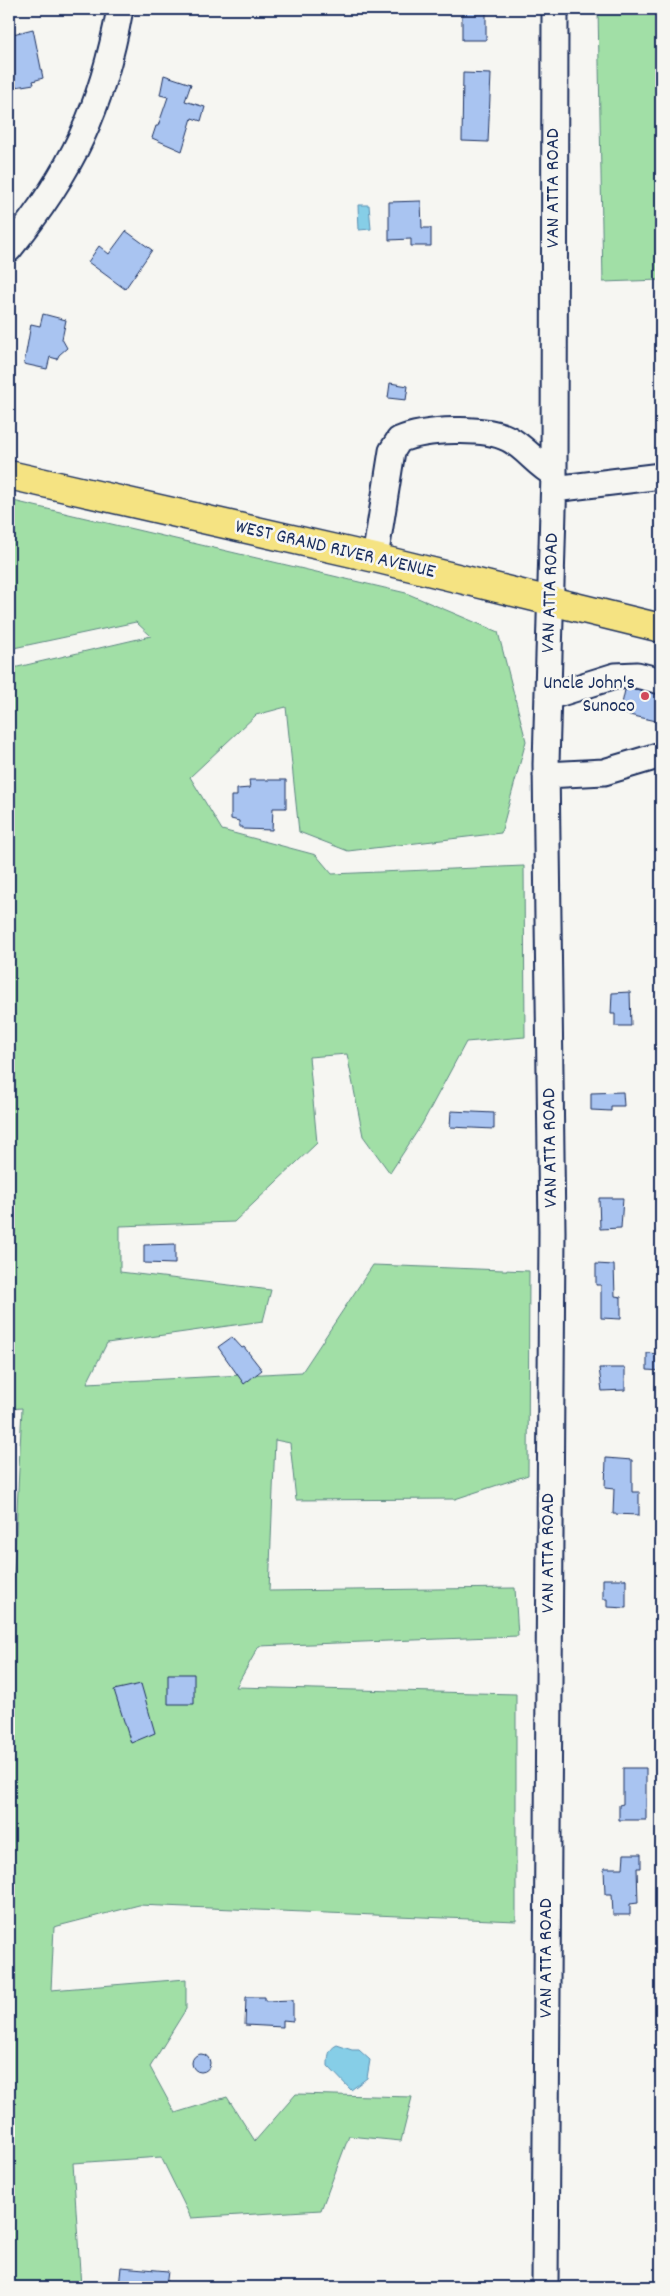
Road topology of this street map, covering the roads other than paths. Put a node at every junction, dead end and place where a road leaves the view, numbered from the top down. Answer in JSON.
{"nodes":[{"id":1,"x":120,"y":9,"type":"edge"},
{"id":2,"x":555,"y":9,"type":"edge"},
{"id":3,"x":9,"y":249,"type":"edge"},
{"id":4,"x":9,"y":475,"type":"edge"},
{"id":5,"x":661,"y":476,"type":"edge"},
{"id":6,"x":554,"y":482,"type":"junction"},
{"id":7,"x":375,"y":558,"type":"junction"},
{"id":8,"x":550,"y":601,"type":"junction"},
{"id":9,"x":661,"y":628,"type":"edge"},
{"id":10,"x":661,"y":681,"type":"edge"},
{"id":11,"x":548,"y":697,"type":"junction"},
{"id":12,"x":661,"y":755,"type":"edge"},
{"id":13,"x":546,"y":774,"type":"junction"},
{"id":14,"x":545,"y":2287,"type":"edge"}],
"edges":[{"from":1,"to":3,"type":"street"},
{"from":2,"to":6,"type":"street","name":"VAN ATTA ROAD"},
{"from":4,"to":7,"type":"main road","name":"WEST GRAND RIVER AVENUE"},
{"from":5,"to":6,"type":"street"},
{"from":6,"to":7,"type":"street"},
{"from":6,"to":8,"type":"street","name":"VAN ATTA ROAD"},
{"from":7,"to":8,"type":"main road","name":"WEST GRAND RIVER AVENUE"},
{"from":8,"to":9,"type":"main road","name":"WEST GRAND RIVER AVENUE"},
{"from":8,"to":11,"type":"street","name":"VAN ATTA ROAD"},
{"from":10,"to":11,"type":"street"},
{"from":11,"to":13,"type":"street","name":"VAN ATTA ROAD"},
{"from":12,"to":13,"type":"street"},
{"from":13,"to":14,"type":"street","name":"VAN ATTA ROAD"}]}
